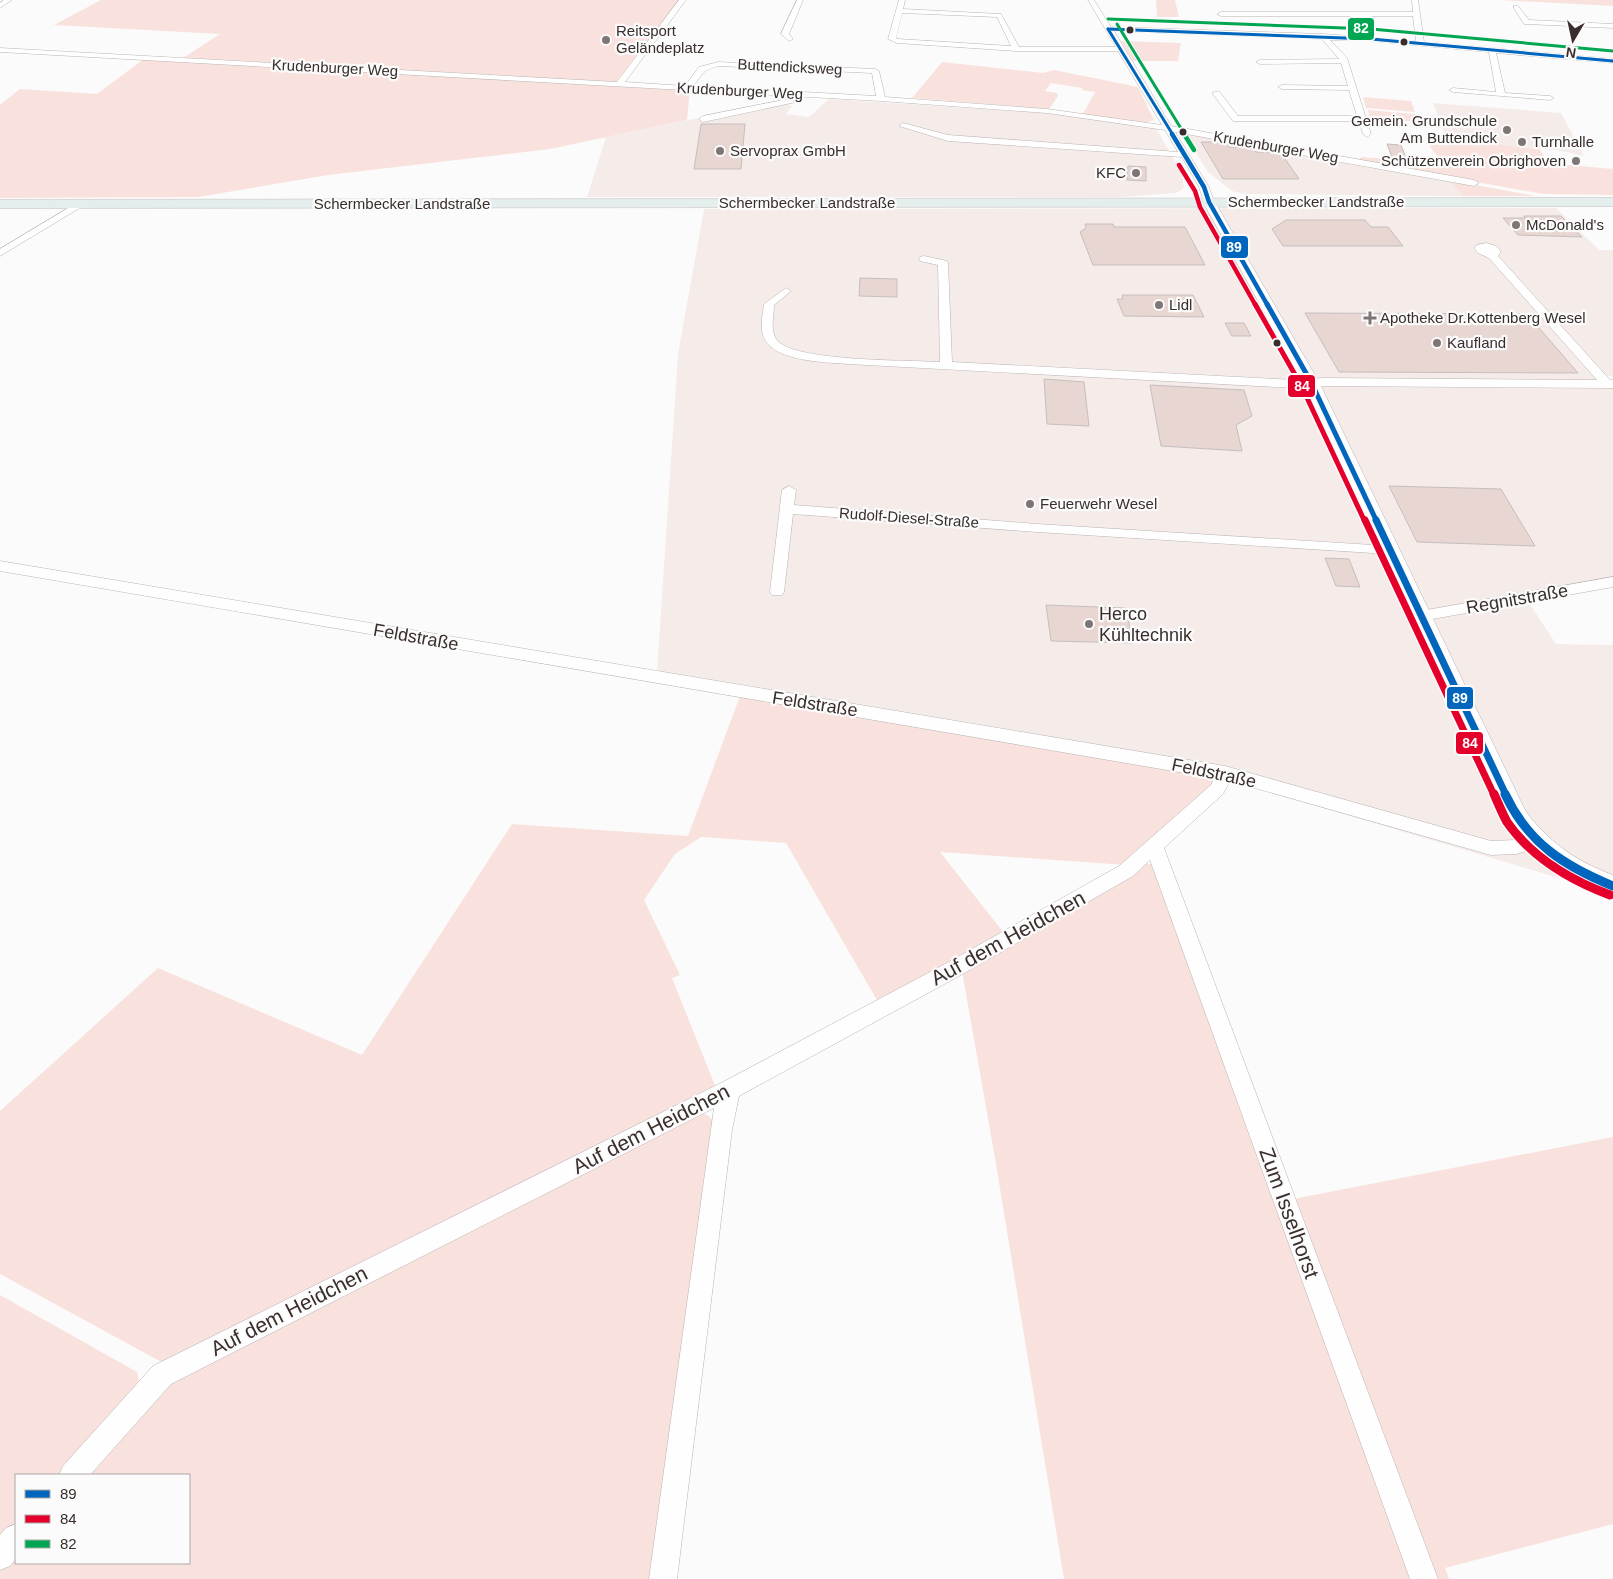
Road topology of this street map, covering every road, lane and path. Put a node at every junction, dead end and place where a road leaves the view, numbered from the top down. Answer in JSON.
{"nodes":[{"id":1,"x":9,"y":0,"type":"edge"},
{"id":2,"x":683,"y":0,"type":"edge"},
{"id":3,"x":800,"y":0,"type":"edge"},
{"id":4,"x":902,"y":0,"type":"edge"},
{"id":5,"x":1091,"y":0,"type":"edge"},
{"id":6,"x":1415,"y":0,"type":"edge"},
{"id":7,"x":0,"y":6,"type":"edge"},
{"id":8,"x":1516,"y":7,"type":"dead end"},
{"id":9,"x":899,"y":11,"type":"junction"},
{"id":10,"x":1308,"y":13,"type":"junction"},
{"id":11,"x":1221,"y":14,"type":"junction"},
{"id":12,"x":1417,"y":14,"type":"junction"},
{"id":13,"x":1602,"y":20,"type":"dead end"},
{"id":14,"x":1610,"y":26,"type":"edge"},
{"id":15,"x":1108,"y":29,"type":"junction"},
{"id":16,"x":1238,"y":33,"type":"junction"},
{"id":17,"x":1323,"y":36,"type":"junction"},
{"id":18,"x":789,"y":39,"type":"dead end"},
{"id":19,"x":1420,"y":42,"type":"junction"},
{"id":20,"x":1016,"y":48,"type":"junction"},
{"id":21,"x":1492,"y":49,"type":"junction"},
{"id":22,"x":0,"y":50,"type":"edge"},
{"id":23,"x":1120,"y":50,"type":"junction"},
{"id":24,"x":1343,"y":61,"type":"junction"},
{"id":25,"x":1260,"y":62,"type":"dead end"},
{"id":26,"x":1612,"y":63,"type":"edge"},
{"id":27,"x":620,"y":84,"type":"junction"},
{"id":28,"x":1282,"y":87,"type":"dead end"},
{"id":29,"x":687,"y":88,"type":"junction"},
{"id":30,"x":1352,"y":88,"type":"junction"},
{"id":31,"x":1453,"y":90,"type":"dead end"},
{"id":32,"x":1216,"y":93,"type":"dead end"},
{"id":33,"x":815,"y":95,"type":"junction"},
{"id":34,"x":1501,"y":95,"type":"junction"},
{"id":35,"x":1550,"y":98,"type":"dead end"},
{"id":36,"x":880,"y":99,"type":"junction"},
{"id":37,"x":1362,"y":118,"type":"junction"},
{"id":38,"x":703,"y":119,"type":"dead end"},
{"id":39,"x":903,"y":126,"type":"dead end"},
{"id":40,"x":1168,"y":128,"type":"junction"},
{"id":41,"x":1367,"y":134,"type":"dead end"},
{"id":42,"x":1185,"y":155,"type":"junction"},
{"id":43,"x":1474,"y":183,"type":"dead end"},
{"id":44,"x":1209,"y":202,"type":"junction"},
{"id":45,"x":1613,"y":202,"type":"edge"},
{"id":46,"x":0,"y":204,"type":"edge"},
{"id":47,"x":80,"y":204,"type":"junction"},
{"id":48,"x":0,"y":253,"type":"edge"},
{"id":49,"x":1493,"y":256,"type":"dead end"},
{"id":50,"x":924,"y":259,"type":"dead end"},
{"id":51,"x":786,"y":291,"type":"dead end"},
{"id":52,"x":946,"y":366,"type":"junction"},
{"id":53,"x":1311,"y":382,"type":"junction"},
{"id":54,"x":1610,"y":384,"type":"edge"},
{"id":55,"x":790,"y":490,"type":"dead end"},
{"id":56,"x":788,"y":509,"type":"junction"},
{"id":57,"x":1390,"y":550,"type":"junction"},
{"id":58,"x":0,"y":566,"type":"edge"},
{"id":59,"x":1613,"y":582,"type":"edge"},
{"id":60,"x":777,"y":592,"type":"dead end"},
{"id":61,"x":1421,"y":616,"type":"junction"},
{"id":62,"x":1225,"y":773,"type":"junction"},
{"id":63,"x":1536,"y":842,"type":"junction"},
{"id":64,"x":1154,"y":846,"type":"junction"},
{"id":65,"x":1613,"y":886,"type":"edge"},
{"id":66,"x":729,"y":1090,"type":"junction"},
{"id":67,"x":73,"y":1474,"type":"edge"},
{"id":68,"x":15,"y":1539,"type":"edge"},
{"id":69,"x":0,"y":1556,"type":"edge"},
{"id":70,"x":663,"y":1579,"type":"edge"},
{"id":71,"x":1424,"y":1579,"type":"edge"}],
"edges":[{"from":1,"to":7,"type":"street"},
{"from":2,"to":27,"type":"street"},
{"from":3,"to":18,"type":"street"},
{"from":4,"to":9,"type":"street"},
{"from":5,"to":15,"type":"street"},
{"from":6,"to":12,"type":"street"},
{"from":8,"to":14,"type":"street"},
{"from":9,"to":20,"type":"street"},
{"from":9,"to":20,"type":"street"},
{"from":10,"to":11,"type":"street"},
{"from":10,"to":11,"type":"street"},
{"from":10,"to":12,"type":"street"},
{"from":11,"to":16,"type":"street"},
{"from":12,"to":19,"type":"street"},
{"from":13,"to":14,"type":"street"},
{"from":15,"to":16,"type":"street"},
{"from":15,"to":23,"type":"street"},
{"from":16,"to":17,"type":"street"},
{"from":17,"to":19,"type":"street"},
{"from":17,"to":24,"type":"street"},
{"from":19,"to":21,"type":"street"},
{"from":20,"to":23,"type":"street"},
{"from":21,"to":26,"type":"street"},
{"from":21,"to":34,"type":"street"},
{"from":22,"to":27,"type":"street","name":"Krudenburger Weg"},
{"from":23,"to":40,"type":"street"},
{"from":24,"to":25,"type":"street"},
{"from":24,"to":30,"type":"street"},
{"from":27,"to":29,"type":"street","name":"Krudenburger Weg"},
{"from":28,"to":30,"type":"street"},
{"from":29,"to":33,"type":"street","name":"Krudenburger Weg"},
{"from":29,"to":36,"type":"street","name":"Buttendicksweg"},
{"from":30,"to":37,"type":"street"},
{"from":31,"to":34,"type":"street"},
{"from":32,"to":37,"type":"street"},
{"from":33,"to":36,"type":"street","name":"Krudenburger Weg"},
{"from":33,"to":38,"type":"street"},
{"from":34,"to":35,"type":"street"},
{"from":36,"to":40,"type":"street","name":"Krudenburger Weg"},
{"from":37,"to":41,"type":"street"},
{"from":39,"to":42,"type":"street"},
{"from":40,"to":42,"type":"street"},
{"from":40,"to":43,"type":"street","name":"Krudenburger Weg"},
{"from":42,"to":44,"type":"street"},
{"from":44,"to":45,"type":"main road","name":"Schermbecker Landstraße"},
{"from":44,"to":47,"type":"main road","name":"Schermbecker Landstraße"},
{"from":44,"to":53,"type":"street"},
{"from":46,"to":47,"type":"main road","name":"Schermbecker Landstraße"},
{"from":47,"to":48,"type":"street"},
{"from":49,"to":54,"type":"street"},
{"from":50,"to":52,"type":"street"},
{"from":51,"to":52,"type":"street"},
{"from":52,"to":53,"type":"street"},
{"from":53,"to":54,"type":"street"},
{"from":53,"to":57,"type":"street"},
{"from":55,"to":56,"type":"street"},
{"from":56,"to":57,"type":"street","name":"Rudolf-Diesel-Straße"},
{"from":56,"to":60,"type":"street"},
{"from":57,"to":61,"type":"street"},
{"from":58,"to":62,"type":"street","name":"Feldstraße"},
{"from":59,"to":61,"type":"street","name":"Regnitstraße"},
{"from":61,"to":63,"type":"street"},
{"from":62,"to":63,"type":"street","name":"Feldstraße"},
{"from":62,"to":64,"type":"street","name":"Auf dem Heidchen"},
{"from":63,"to":65,"type":"street"},
{"from":64,"to":66,"type":"street","name":"Auf dem Heidchen"},
{"from":64,"to":71,"type":"street","name":"Zum Isselhorst"},
{"from":66,"to":67,"type":"street","name":"Auf dem Heidchen"},
{"from":66,"to":70,"type":"street"},
{"from":68,"to":69,"type":"street"}]}
